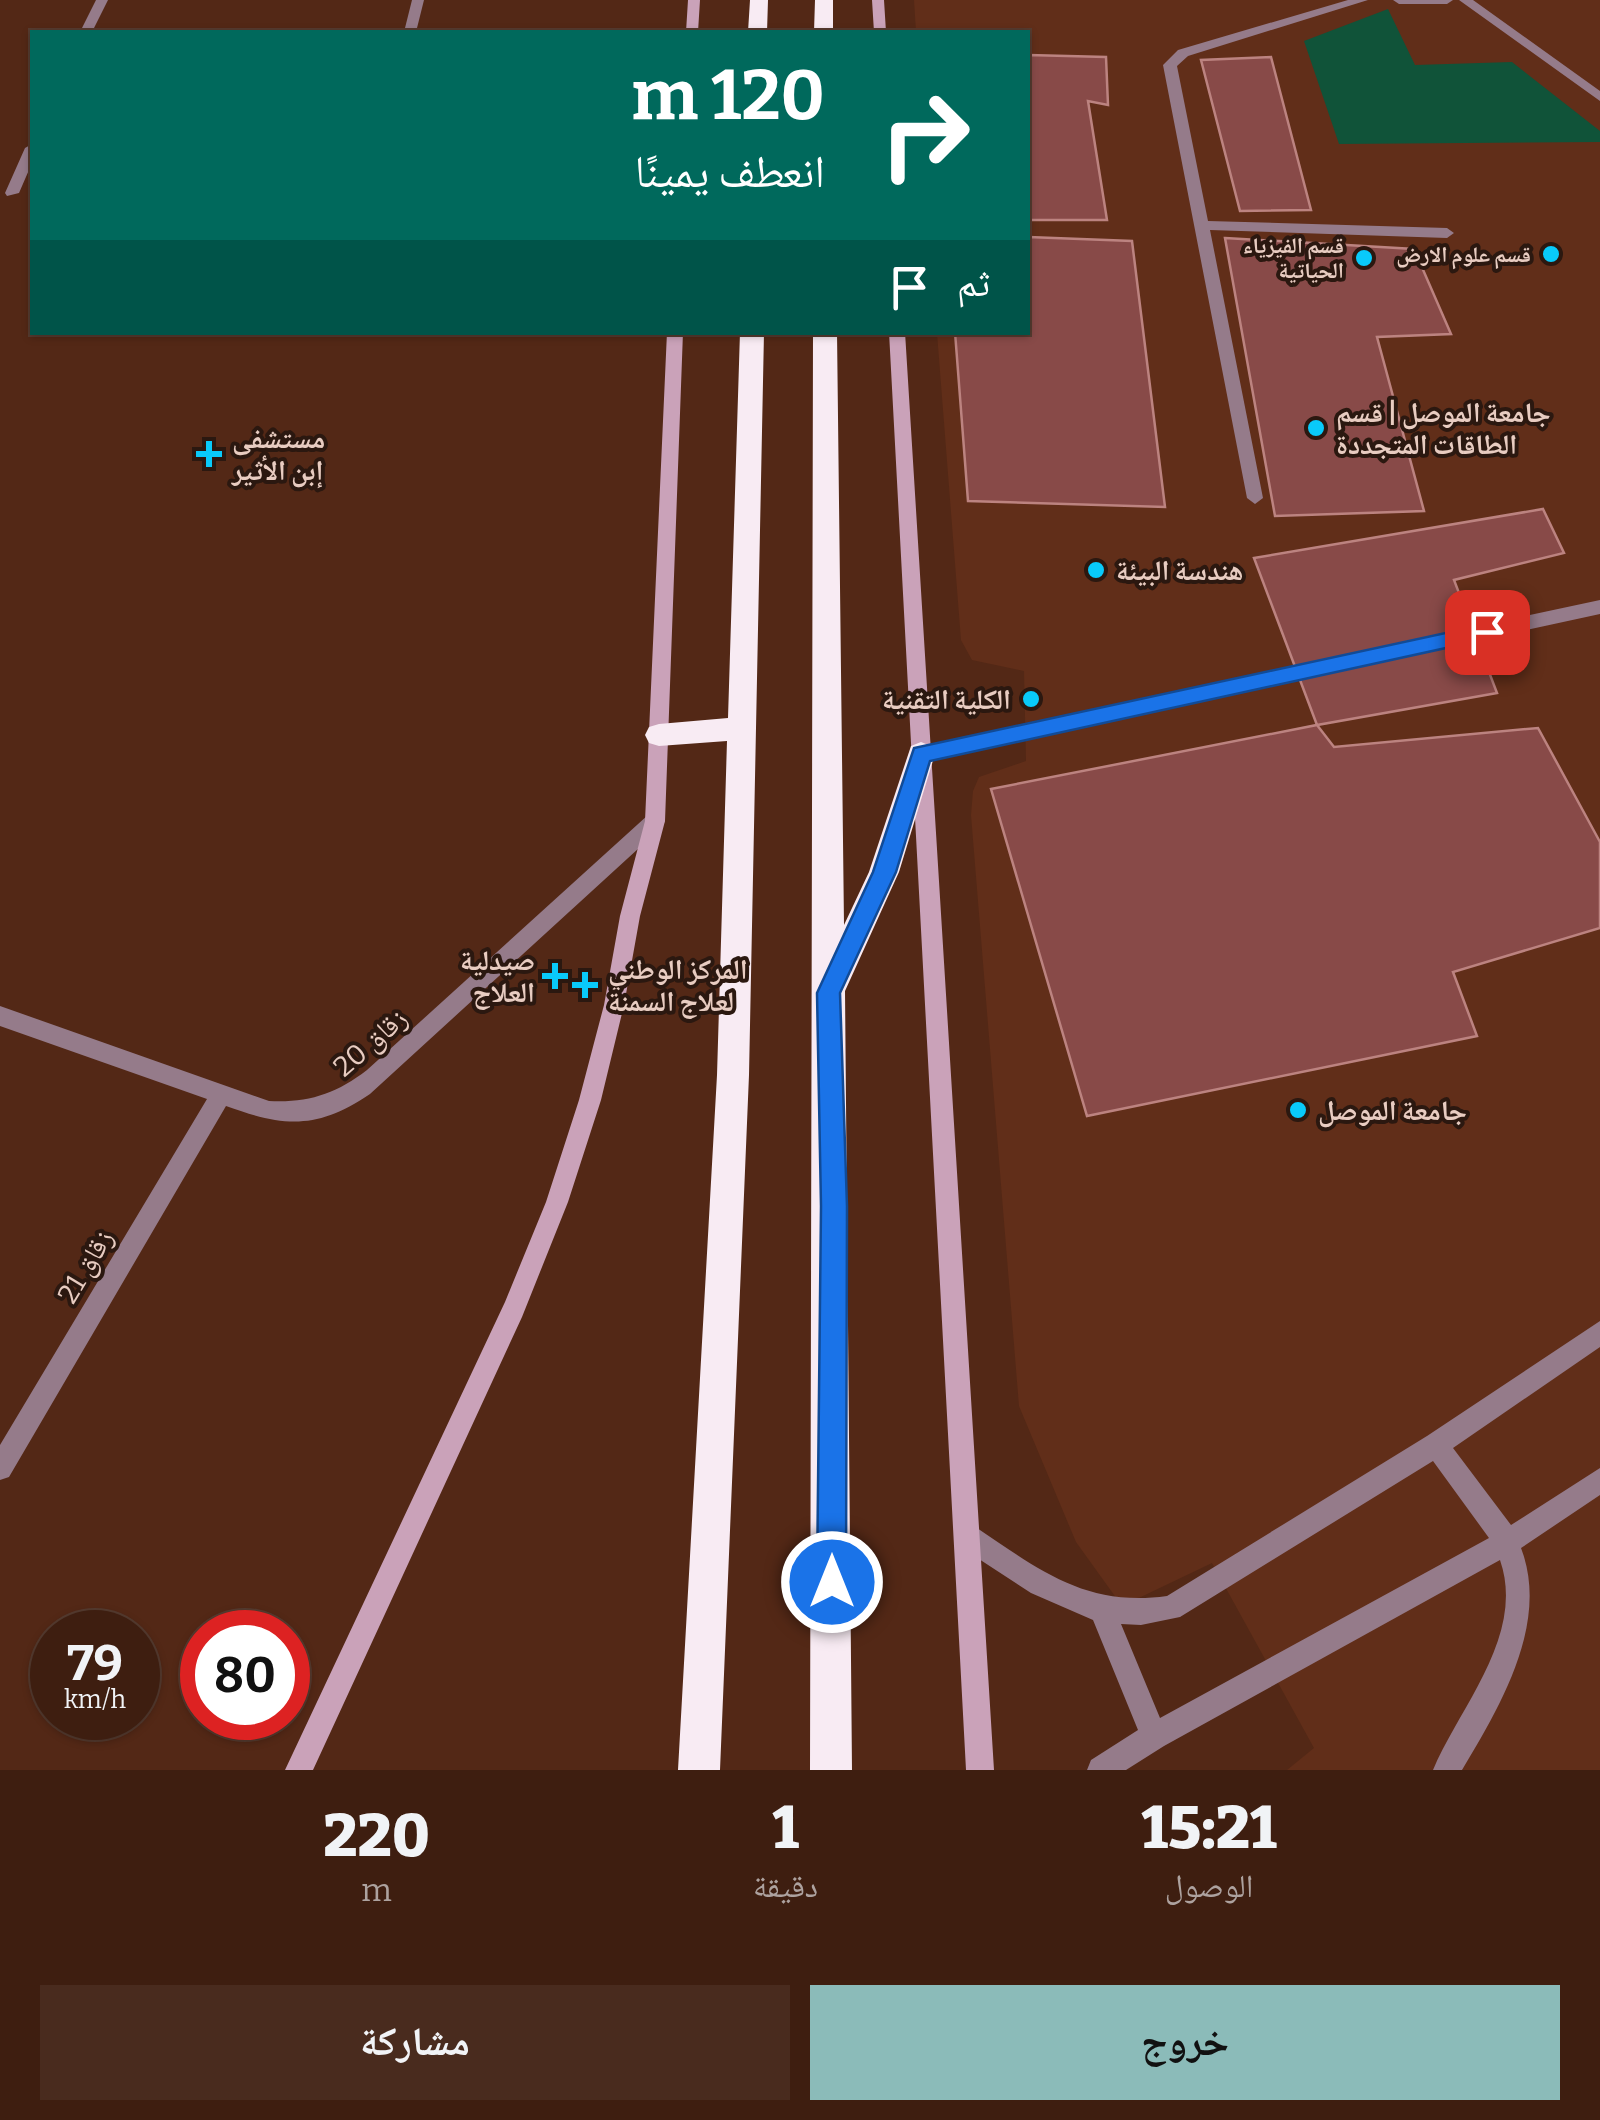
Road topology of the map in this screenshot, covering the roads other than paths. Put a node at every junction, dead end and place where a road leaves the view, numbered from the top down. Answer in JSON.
{"nodes":[{"id":1,"x":102,"y":0,"type":"edge"},
{"id":2,"x":418,"y":0,"type":"edge"},
{"id":3,"x":694,"y":0,"type":"edge"},
{"id":4,"x":759,"y":0,"type":"edge"},
{"id":5,"x":824,"y":0,"type":"edge"},
{"id":6,"x":878,"y":0,"type":"edge"},
{"id":7,"x":1362,"y":0,"type":"edge"},
{"id":8,"x":1399,"y":0,"type":"edge"},
{"id":9,"x":1446,"y":0,"type":"edge"},
{"id":10,"x":1466,"y":0,"type":"edge"},
{"id":11,"x":87,"y":30,"type":"edge"},
{"id":12,"x":410,"y":30,"type":"edge"},
{"id":13,"x":692,"y":30,"type":"edge"},
{"id":14,"x":758,"y":30,"type":"edge"},
{"id":15,"x":824,"y":30,"type":"edge"},
{"id":16,"x":880,"y":30,"type":"edge"},
{"id":17,"x":1600,"y":97,"type":"edge"},
{"id":18,"x":30,"y":151,"type":"edge"},
{"id":19,"x":6,"y":193,"type":"edge"},
{"id":20,"x":1201,"y":226,"type":"junction"},
{"id":21,"x":1447,"y":233,"type":"dead end"},
{"id":22,"x":676,"y":335,"type":"edge"},
{"id":23,"x":752,"y":335,"type":"edge"},
{"id":24,"x":825,"y":335,"type":"edge"},
{"id":25,"x":896,"y":335,"type":"edge"},
{"id":26,"x":1255,"y":498,"type":"dead end"},
{"id":27,"x":1600,"y":607,"type":"edge"},
{"id":28,"x":744,"y":728,"type":"junction"},
{"id":29,"x":659,"y":735,"type":"junction"},
{"id":30,"x":922,"y":754,"type":"junction"},
{"id":31,"x":655,"y":820,"type":"junction"},
{"id":32,"x":828,"y":993,"type":"junction"},
{"id":33,"x":0,"y":1016,"type":"edge"},
{"id":34,"x":221,"y":1096,"type":"junction"},
{"id":35,"x":1600,"y":1333,"type":"edge"},
{"id":36,"x":7,"y":1443,"type":"edge"},
{"id":37,"x":1436,"y":1445,"type":"junction"},
{"id":38,"x":0,"y":1468,"type":"edge"},
{"id":39,"x":1600,"y":1480,"type":"edge"},
{"id":40,"x":968,"y":1537,"type":"junction"},
{"id":41,"x":1507,"y":1542,"type":"junction"},
{"id":42,"x":1103,"y":1613,"type":"junction"},
{"id":43,"x":1154,"y":1736,"type":"junction"},
{"id":44,"x":299,"y":1770,"type":"edge"},
{"id":45,"x":698,"y":1770,"type":"edge"},
{"id":46,"x":831,"y":1770,"type":"edge"},
{"id":47,"x":980,"y":1770,"type":"edge"},
{"id":48,"x":1102,"y":1770,"type":"edge"},
{"id":49,"x":1448,"y":1770,"type":"edge"}],
"edges":[{"from":1,"to":11,"type":"street"},
{"from":2,"to":12,"type":"street"},
{"from":3,"to":13,"type":"main road"},
{"from":4,"to":14,"type":"highway"},
{"from":5,"to":15,"type":"highway"},
{"from":6,"to":16,"type":"main road"},
{"from":7,"to":20,"type":"street"},
{"from":8,"to":9,"type":"street"},
{"from":10,"to":17,"type":"street"},
{"from":18,"to":19,"type":"street"},
{"from":20,"to":21,"type":"street"},
{"from":20,"to":26,"type":"street"},
{"from":22,"to":29,"type":"main road"},
{"from":23,"to":28,"type":"highway"},
{"from":24,"to":32,"type":"highway"},
{"from":25,"to":30,"type":"main road"},
{"from":27,"to":30,"type":"street"},
{"from":28,"to":29,"type":"highway"},
{"from":28,"to":45,"type":"highway"},
{"from":29,"to":31,"type":"main road"},
{"from":30,"to":32,"type":"highway"},
{"from":30,"to":40,"type":"main road"},
{"from":31,"to":34,"type":"street","name":"زقاق 20"},
{"from":31,"to":44,"type":"main road"},
{"from":32,"to":46,"type":"highway"},
{"from":33,"to":34,"type":"street","name":"زقاق 20"},
{"from":34,"to":36,"type":"street","name":"زقاق 21"},
{"from":35,"to":37,"type":"street"},
{"from":36,"to":38,"type":"street","name":"زقاق 21"},
{"from":37,"to":41,"type":"street"},
{"from":37,"to":42,"type":"street"},
{"from":39,"to":41,"type":"street"},
{"from":40,"to":42,"type":"street"},
{"from":40,"to":47,"type":"main road"},
{"from":41,"to":43,"type":"street"},
{"from":41,"to":49,"type":"street"},
{"from":42,"to":43,"type":"street"},
{"from":43,"to":48,"type":"street"}]}
